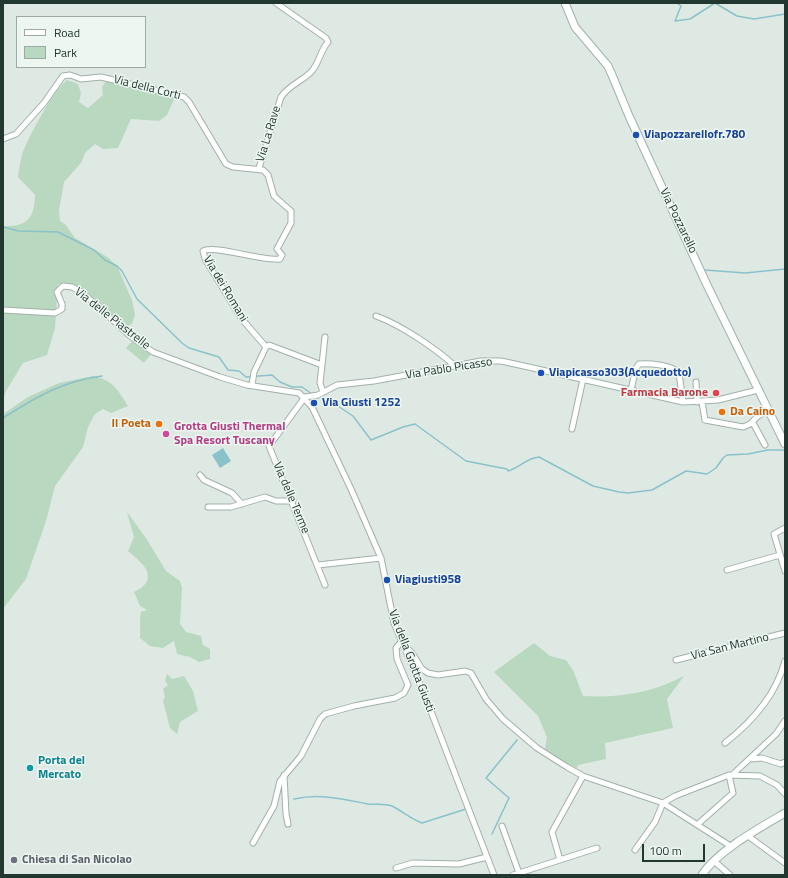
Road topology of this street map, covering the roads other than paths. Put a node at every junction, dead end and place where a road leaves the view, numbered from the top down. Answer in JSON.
{"nodes":[{"id":1,"x":276,"y":3,"type":"edge"},
{"id":2,"x":565,"y":3,"type":"edge"},
{"id":3,"x":3,"y":139,"type":"edge"},
{"id":4,"x":259,"y":168,"type":"junction"},
{"id":5,"x":3,"y":310,"type":"edge"},
{"id":6,"x":376,"y":316,"type":"dead end"},
{"id":7,"x":326,"y":337,"type":"dead end"},
{"id":8,"x":266,"y":347,"type":"junction"},
{"id":9,"x":322,"y":365,"type":"junction"},
{"id":10,"x":455,"y":366,"type":"junction"},
{"id":11,"x":583,"y":379,"type":"junction"},
{"id":12,"x":696,"y":382,"type":"dead end"},
{"id":13,"x":252,"y":386,"type":"junction"},
{"id":14,"x":631,"y":390,"type":"junction"},
{"id":15,"x":758,"y":390,"type":"junction"},
{"id":16,"x":682,"y":392,"type":"junction"},
{"id":17,"x":318,"y":394,"type":"junction"},
{"id":18,"x":697,"y":394,"type":"junction"},
{"id":19,"x":305,"y":397,"type":"junction"},
{"id":20,"x":683,"y":402,"type":"junction"},
{"id":21,"x":700,"y":402,"type":"junction"},
{"id":22,"x":768,"y":410,"type":"junction"},
{"id":23,"x":753,"y":423,"type":"junction"},
{"id":24,"x":572,"y":429,"type":"dead end"},
{"id":25,"x":785,"y":444,"type":"edge"},
{"id":26,"x":765,"y":445,"type":"dead end"},
{"id":27,"x":200,"y":475,"type":"dead end"},
{"id":28,"x":293,"y":501,"type":"junction"},
{"id":29,"x":242,"y":504,"type":"junction"},
{"id":30,"x":208,"y":507,"type":"dead end"},
{"id":31,"x":785,"y":528,"type":"edge"},
{"id":32,"x":780,"y":555,"type":"junction"},
{"id":33,"x":381,"y":558,"type":"junction"},
{"id":34,"x":318,"y":565,"type":"junction"},
{"id":35,"x":727,"y":570,"type":"dead end"},
{"id":36,"x":785,"y":571,"type":"edge"},
{"id":37,"x":325,"y":585,"type":"dead end"},
{"id":38,"x":785,"y":633,"type":"edge"},
{"id":39,"x":401,"y":642,"type":"junction"},
{"id":40,"x":676,"y":660,"type":"dead end"},
{"id":41,"x":785,"y":661,"type":"edge"},
{"id":42,"x":785,"y":720,"type":"edge"},
{"id":43,"x":725,"y":743,"type":"dead end"},
{"id":44,"x":748,"y":760,"type":"junction"},
{"id":45,"x":785,"y":762,"type":"edge"},
{"id":46,"x":284,"y":774,"type":"junction"},
{"id":47,"x":731,"y":775,"type":"junction"},
{"id":48,"x":583,"y":776,"type":"junction"},
{"id":49,"x":785,"y":794,"type":"edge"},
{"id":50,"x":663,"y":803,"type":"junction"},
{"id":51,"x":785,"y":813,"type":"edge"},
{"id":52,"x":288,"y":824,"type":"dead end"},
{"id":53,"x":698,"y":824,"type":"junction"},
{"id":54,"x":502,"y":826,"type":"dead end"},
{"id":55,"x":748,"y":836,"type":"junction"},
{"id":56,"x":253,"y":843,"type":"dead end"},
{"id":57,"x":732,"y":847,"type":"junction"},
{"id":58,"x":597,"y":848,"type":"dead end"},
{"id":59,"x":635,"y":850,"type":"dead end"},
{"id":60,"x":487,"y":857,"type":"junction"},
{"id":61,"x":560,"y":860,"type":"junction"},
{"id":62,"x":714,"y":861,"type":"junction"},
{"id":63,"x":785,"y":863,"type":"edge"},
{"id":64,"x":396,"y":868,"type":"dead end"},
{"id":65,"x":519,"y":873,"type":"junction"},
{"id":66,"x":494,"y":875,"type":"edge"},
{"id":67,"x":513,"y":875,"type":"edge"},
{"id":68,"x":702,"y":875,"type":"edge"},
{"id":69,"x":730,"y":875,"type":"edge"}],
"edges":[{"from":1,"to":4,"type":"street","name":"Via La Rave"},
{"from":2,"to":15,"type":"street","name":"Via Pozzarello"},
{"from":3,"to":4,"type":"street","name":"Via della Corti"},
{"from":4,"to":8,"type":"street","name":"Via dei Romani"},
{"from":5,"to":13,"type":"street","name":"Via delle Piastrelle"},
{"from":6,"to":10,"type":"street"},
{"from":7,"to":9,"type":"street"},
{"from":8,"to":9,"type":"street"},
{"from":8,"to":13,"type":"street"},
{"from":9,"to":17,"type":"street"},
{"from":10,"to":11,"type":"street","name":"Via Pablo Picasso"},
{"from":10,"to":17,"type":"street","name":"Via Pablo Picasso"},
{"from":11,"to":14,"type":"street","name":"Via Pablo Picasso"},
{"from":11,"to":24,"type":"street"},
{"from":12,"to":18,"type":"street"},
{"from":13,"to":19,"type":"street"},
{"from":14,"to":16,"type":"street"},
{"from":14,"to":20,"type":"street","name":"Via Pablo Picasso"},
{"from":15,"to":21,"type":"street","name":"Via Pablo Picasso"},
{"from":15,"to":22,"type":"street","name":"Via Pozzarello"},
{"from":16,"to":18,"type":"street"},
{"from":16,"to":20,"type":"street"},
{"from":17,"to":19,"type":"street","name":"Via Pablo Picasso"},
{"from":18,"to":21,"type":"street"},
{"from":19,"to":28,"type":"street","name":"Via delle Terme"},
{"from":19,"to":33,"type":"street","name":"Via della Grotta Giusti"},
{"from":20,"to":21,"type":"street","name":"Via Pablo Picasso"},
{"from":21,"to":23,"type":"street"},
{"from":22,"to":23,"type":"street"},
{"from":22,"to":25,"type":"street","name":"Via Pozzarello"},
{"from":23,"to":26,"type":"street"},
{"from":27,"to":29,"type":"street"},
{"from":28,"to":29,"type":"street"},
{"from":28,"to":34,"type":"street","name":"Via delle Terme"},
{"from":29,"to":30,"type":"street"},
{"from":31,"to":32,"type":"street"},
{"from":32,"to":35,"type":"street"},
{"from":32,"to":36,"type":"street"},
{"from":33,"to":34,"type":"street"},
{"from":33,"to":39,"type":"street","name":"Via della Grotta Giusti"},
{"from":34,"to":37,"type":"street","name":"Via delle Terme"},
{"from":38,"to":40,"type":"street","name":"Via San Martino"},
{"from":39,"to":46,"type":"street"},
{"from":39,"to":48,"type":"street"},
{"from":39,"to":60,"type":"street","name":"Via della Grotta Giusti"},
{"from":41,"to":43,"type":"street"},
{"from":42,"to":44,"type":"street"},
{"from":44,"to":45,"type":"street"},
{"from":44,"to":47,"type":"street"},
{"from":46,"to":52,"type":"street"},
{"from":46,"to":56,"type":"street"},
{"from":47,"to":49,"type":"street"},
{"from":47,"to":50,"type":"street"},
{"from":47,"to":53,"type":"street"},
{"from":48,"to":50,"type":"street"},
{"from":48,"to":61,"type":"street"},
{"from":50,"to":53,"type":"street"},
{"from":50,"to":59,"type":"street"},
{"from":51,"to":55,"type":"street"},
{"from":53,"to":57,"type":"street"},
{"from":54,"to":65,"type":"street"},
{"from":55,"to":57,"type":"street"},
{"from":55,"to":63,"type":"street"},
{"from":57,"to":62,"type":"street"},
{"from":58,"to":61,"type":"street"},
{"from":60,"to":64,"type":"street"},
{"from":60,"to":66,"type":"street","name":"Via della Grotta Giusti"},
{"from":61,"to":65,"type":"street"},
{"from":62,"to":68,"type":"street"},
{"from":62,"to":69,"type":"street"},
{"from":65,"to":67,"type":"street"}]}
